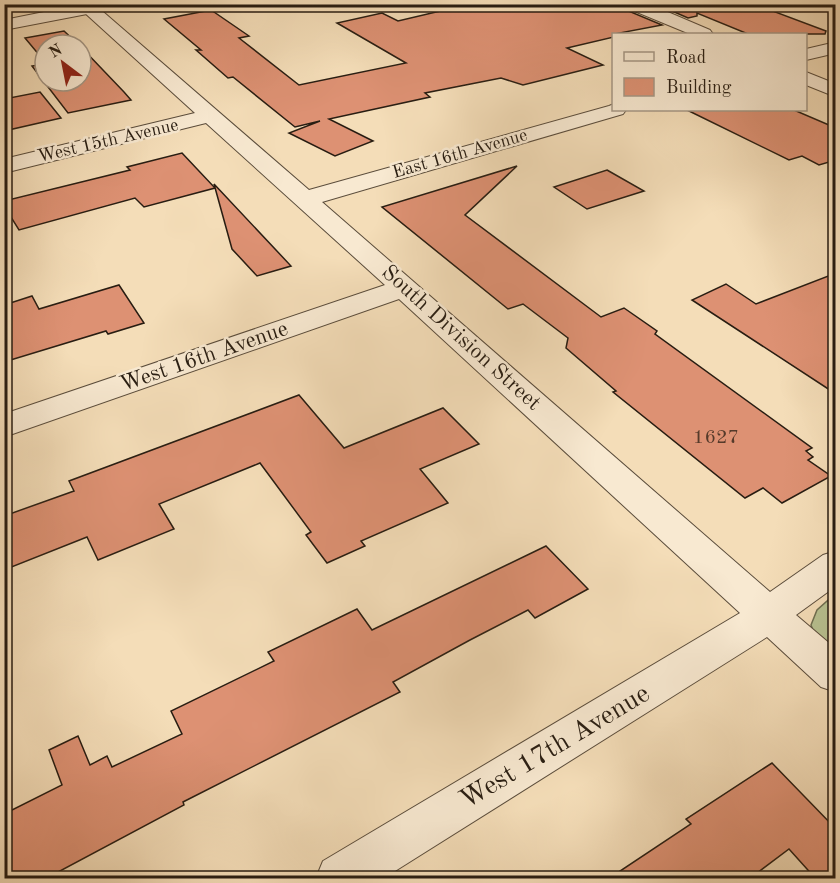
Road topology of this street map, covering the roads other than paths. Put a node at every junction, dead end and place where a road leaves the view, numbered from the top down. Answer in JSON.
{"nodes":[{"id":1,"x":113,"y":4,"type":"edge"},
{"id":2,"x":633,"y":4,"type":"edge"},
{"id":3,"x":86,"y":7,"type":"edge"},
{"id":4,"x":4,"y":25,"type":"edge"},
{"id":5,"x":702,"y":33,"type":"edge"},
{"id":6,"x":836,"y":47,"type":"edge"},
{"id":7,"x":807,"y":55,"type":"edge"},
{"id":8,"x":807,"y":78,"type":"edge"},
{"id":9,"x":836,"y":91,"type":"edge"},
{"id":10,"x":613,"y":111,"type":"edge"},
{"id":11,"x":211,"y":116,"type":"junction"},
{"id":12,"x":4,"y":166,"type":"edge"},
{"id":13,"x":305,"y":199,"type":"junction"},
{"id":14,"x":404,"y":288,"type":"junction"},
{"id":15,"x":4,"y":426,"type":"edge"},
{"id":16,"x":836,"y":565,"type":"edge"},
{"id":17,"x":769,"y":615,"type":"junction"},
{"id":18,"x":836,"y":675,"type":"edge"},
{"id":19,"x":340,"y":879,"type":"edge"}],
"edges":[{"from":1,"to":3,"type":"street"},
{"from":2,"to":5,"type":"street"},
{"from":3,"to":4,"type":"street"},
{"from":3,"to":11,"type":"street","name":"South Division Street"},
{"from":6,"to":7,"type":"street"},
{"from":8,"to":9,"type":"street"},
{"from":10,"to":13,"type":"street","name":"East 16th Avenue"},
{"from":11,"to":12,"type":"street","name":"West 15th Avenue"},
{"from":11,"to":13,"type":"street","name":"South Division Street"},
{"from":13,"to":14,"type":"street","name":"South Division Street"},
{"from":14,"to":15,"type":"street","name":"West 16th Avenue"},
{"from":14,"to":17,"type":"street","name":"South Division Street"},
{"from":16,"to":17,"type":"street","name":"West 17th Avenue"},
{"from":17,"to":18,"type":"street","name":"South Division Street"},
{"from":17,"to":19,"type":"street","name":"West 17th Avenue"}]}
